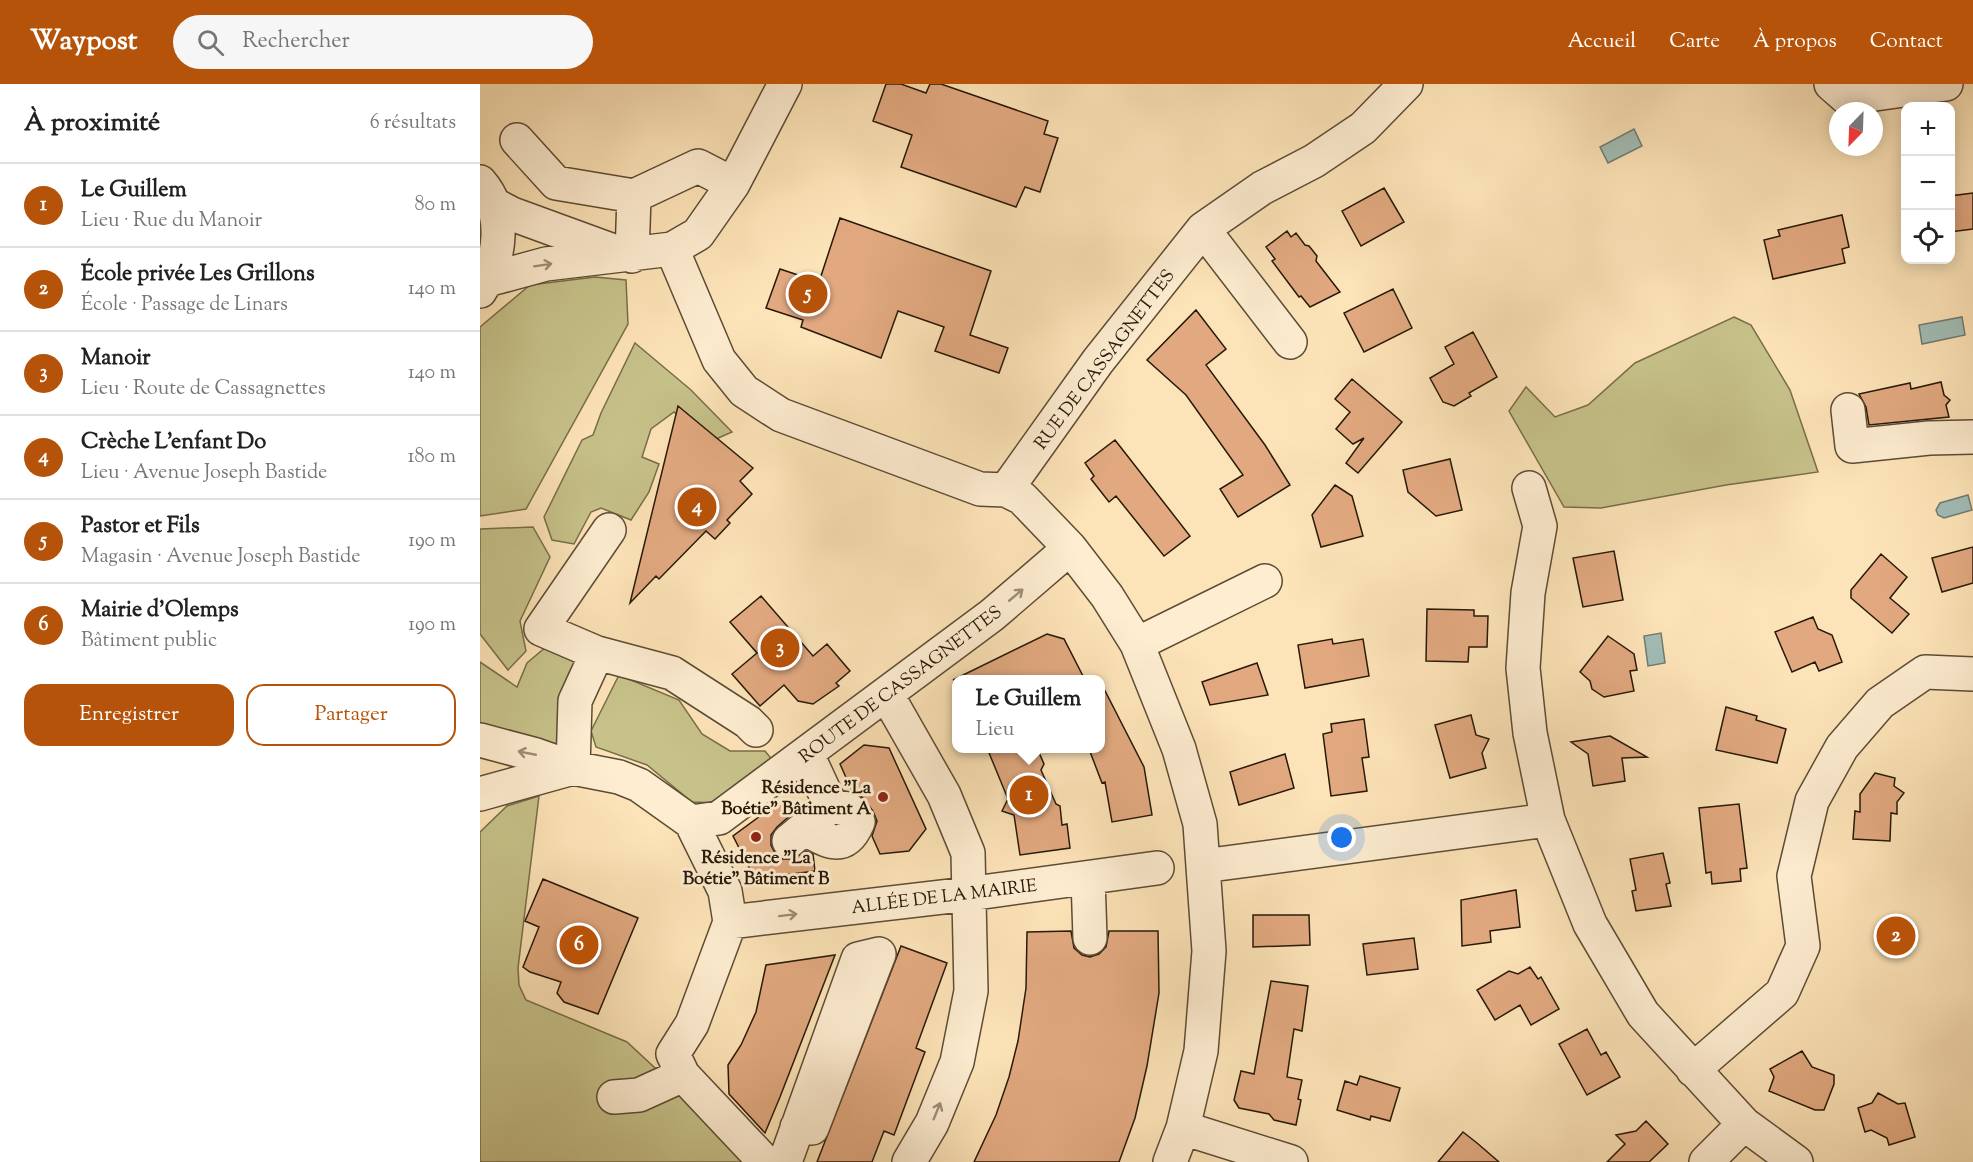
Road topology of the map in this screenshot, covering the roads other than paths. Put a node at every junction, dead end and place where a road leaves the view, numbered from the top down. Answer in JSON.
{"nodes":[{"id":1,"x":785,"y":84,"type":"edge"},
{"id":2,"x":1406,"y":84,"type":"edge"},
{"id":3,"x":1831,"y":84,"type":"edge"},
{"id":4,"x":1946,"y":84,"type":"edge"},
{"id":5,"x":517,"y":140,"type":"dead end"},
{"id":6,"x":733,"y":184,"type":"junction"},
{"id":7,"x":487,"y":194,"type":"edge"},
{"id":8,"x":634,"y":196,"type":"junction"},
{"id":9,"x":1203,"y":229,"type":"junction"},
{"id":10,"x":672,"y":249,"type":"junction"},
{"id":11,"x":628,"y":255,"type":"junction"},
{"id":12,"x":484,"y":286,"type":"edge"},
{"id":13,"x":1290,"y":342,"type":"dead end"},
{"id":14,"x":1848,"y":410,"type":"dead end"},
{"id":15,"x":1973,"y":436,"type":"edge"},
{"id":16,"x":1529,"y":488,"type":"dead end"},
{"id":17,"x":1006,"y":490,"type":"junction"},
{"id":18,"x":609,"y":530,"type":"dead end"},
{"id":19,"x":1070,"y":548,"type":"junction"},
{"id":20,"x":1265,"y":580,"type":"dead end"},
{"id":21,"x":1137,"y":644,"type":"junction"},
{"id":22,"x":597,"y":653,"type":"junction"},
{"id":23,"x":1973,"y":674,"type":"edge"},
{"id":24,"x":886,"y":694,"type":"junction"},
{"id":25,"x":756,"y":730,"type":"dead end"},
{"id":26,"x":480,"y":740,"type":"edge"},
{"id":27,"x":807,"y":754,"type":"junction"},
{"id":28,"x":573,"y":768,"type":"junction"},
{"id":29,"x":480,"y":794,"type":"edge"},
{"id":30,"x":1548,"y":820,"type":"junction"},
{"id":31,"x":691,"y":822,"type":"junction"},
{"id":32,"x":797,"y":835,"type":"dead end"},
{"id":33,"x":1203,"y":866,"type":"junction"},
{"id":34,"x":1157,"y":868,"type":"dead end"},
{"id":35,"x":1088,"y":878,"type":"junction"},
{"id":36,"x":968,"y":894,"type":"junction"},
{"id":37,"x":730,"y":922,"type":"junction"},
{"id":38,"x":1090,"y":938,"type":"dead end"},
{"id":39,"x":1694,"y":1070,"type":"junction"},
{"id":40,"x":683,"y":1075,"type":"junction"},
{"id":41,"x":614,"y":1097,"type":"dead end"},
{"id":42,"x":1744,"y":1124,"type":"junction"},
{"id":43,"x":797,"y":1127,"type":"dead end"},
{"id":44,"x":1183,"y":1128,"type":"junction"},
{"id":45,"x":765,"y":1162,"type":"edge"},
{"id":46,"x":785,"y":1162,"type":"edge"},
{"id":47,"x":909,"y":1162,"type":"edge"},
{"id":48,"x":1170,"y":1162,"type":"edge"},
{"id":49,"x":1291,"y":1162,"type":"edge"},
{"id":50,"x":1706,"y":1162,"type":"edge"},
{"id":51,"x":1796,"y":1162,"type":"edge"}],
"edges":[{"from":1,"to":6,"type":"street"},
{"from":2,"to":9,"type":"street","name":"RUE DE CASSAGNETTES"},
{"from":3,"to":4,"type":"street"},
{"from":5,"to":8,"type":"street"},
{"from":6,"to":8,"type":"street"},
{"from":6,"to":10,"type":"street"},
{"from":7,"to":11,"type":"street"},
{"from":7,"to":12,"type":"street"},
{"from":8,"to":11,"type":"street"},
{"from":9,"to":13,"type":"street"},
{"from":9,"to":17,"type":"street","name":"RUE DE CASSAGNETTES"},
{"from":10,"to":11,"type":"street"},
{"from":10,"to":17,"type":"street"},
{"from":12,"to":11,"type":"street","one_way":true},
{"from":14,"to":15,"type":"street"},
{"from":16,"to":30,"type":"street"},
{"from":17,"to":19,"type":"street"},
{"from":18,"to":22,"type":"street"},
{"from":19,"to":21,"type":"street"},
{"from":24,"to":19,"type":"street","name":"ROUTE DE CASSAGNETTES","one_way":true},
{"from":20,"to":21,"type":"street"},
{"from":21,"to":33,"type":"street"},
{"from":22,"to":25,"type":"street"},
{"from":22,"to":28,"type":"street"},
{"from":23,"to":39,"type":"street"},
{"from":24,"to":27,"type":"street","name":"ROUTE DE CASSAGNETTES"},
{"from":24,"to":36,"type":"street"},
{"from":28,"to":26,"type":"street","one_way":true},
{"from":27,"to":31,"type":"street","name":"ROUTE DE CASSAGNETTES"},
{"from":27,"to":32,"type":"street"},
{"from":28,"to":29,"type":"street"},
{"from":28,"to":31,"type":"street"},
{"from":30,"to":33,"type":"street"},
{"from":30,"to":39,"type":"street"},
{"from":31,"to":37,"type":"street"},
{"from":33,"to":44,"type":"street"},
{"from":34,"to":35,"type":"street","name":"ALLÉE DE LA MAIRIE"},
{"from":35,"to":36,"type":"street","name":"ALLÉE DE LA MAIRIE"},
{"from":35,"to":38,"type":"street"},
{"from":37,"to":36,"type":"street","name":"ALLÉE DE LA MAIRIE","one_way":true},
{"from":47,"to":36,"type":"street","one_way":true},
{"from":37,"to":40,"type":"street"},
{"from":39,"to":42,"type":"street"},
{"from":40,"to":41,"type":"street"},
{"from":40,"to":45,"type":"street"},
{"from":42,"to":50,"type":"street"},
{"from":42,"to":51,"type":"street"},
{"from":43,"to":46,"type":"street"},
{"from":44,"to":48,"type":"street"},
{"from":44,"to":49,"type":"street"}]}
